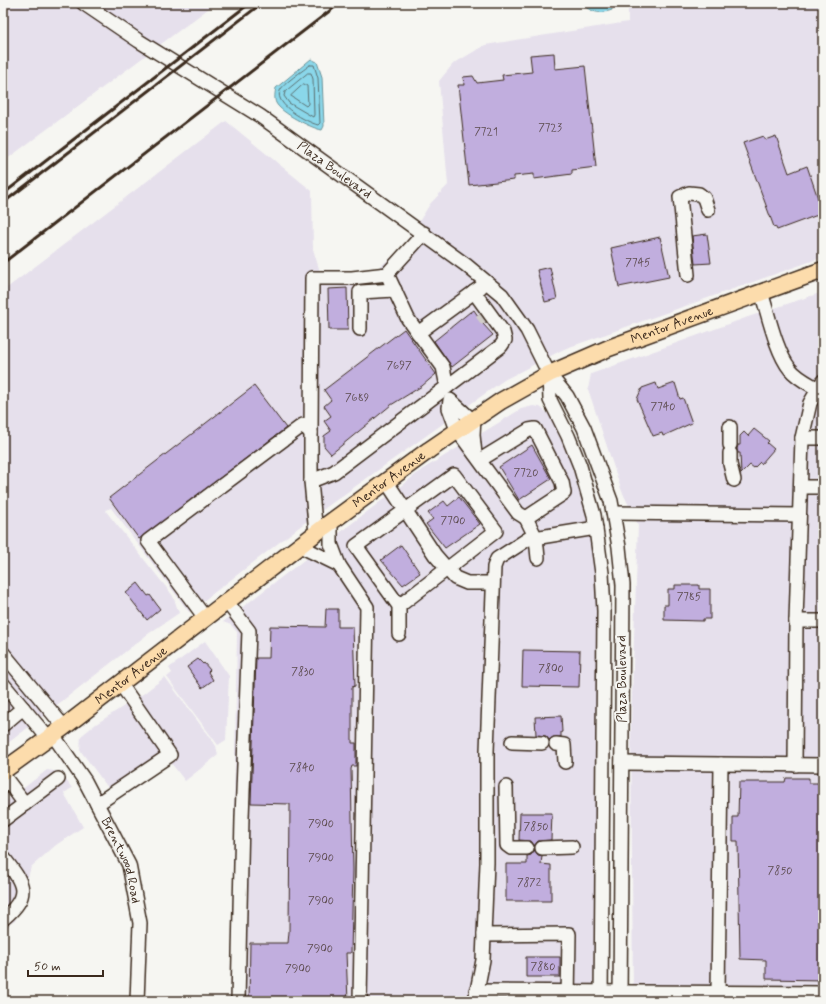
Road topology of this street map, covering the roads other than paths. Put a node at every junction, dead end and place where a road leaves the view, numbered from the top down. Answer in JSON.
{"nodes":[{"id":1,"x":83,"y":3,"type":"edge"},
{"id":2,"x":708,"y":210,"type":"dead end"},
{"id":3,"x":424,"y":233,"type":"junction"},
{"id":4,"x":823,"y":270,"type":"edge"},
{"id":5,"x":387,"y":274,"type":"junction"},
{"id":6,"x":688,"y":275,"type":"dead end"},
{"id":7,"x":487,"y":282,"type":"junction"},
{"id":8,"x":395,"y":290,"type":"junction"},
{"id":9,"x":761,"y":292,"type":"junction"},
{"id":10,"x":472,"y":294,"type":"junction"},
{"id":11,"x":360,"y":329,"type":"dead end"},
{"id":12,"x":418,"y":332,"type":"junction"},
{"id":13,"x":501,"y":346,"type":"junction"},
{"id":14,"x":549,"y":374,"type":"junction"},
{"id":15,"x":820,"y":385,"type":"edge"},
{"id":16,"x":447,"y":388,"type":"junction"},
{"id":17,"x":473,"y":419,"type":"junction"},
{"id":18,"x":730,"y":427,"type":"dead end"},
{"id":19,"x":457,"y":430,"type":"junction"},
{"id":20,"x":311,"y":433,"type":"junction"},
{"id":21,"x":802,"y":438,"type":"junction"},
{"id":22,"x":823,"y":438,"type":"edge"},
{"id":23,"x":478,"y":457,"type":"junction"},
{"id":24,"x":734,"y":480,"type":"dead end"},
{"id":25,"x":312,"y":481,"type":"junction"},
{"id":26,"x":386,"y":482,"type":"junction"},
{"id":27,"x":801,"y":487,"type":"junction"},
{"id":28,"x":823,"y":488,"type":"edge"},
{"id":29,"x":407,"y":509,"type":"junction"},
{"id":30,"x":614,"y":513,"type":"junction"},
{"id":31,"x":799,"y":515,"type":"junction"},
{"id":32,"x":526,"y":518,"type":"junction"},
{"id":33,"x":331,"y":522,"type":"junction"},
{"id":34,"x":596,"y":528,"type":"junction"},
{"id":35,"x":316,"y":534,"type":"junction"},
{"id":36,"x":536,"y":538,"type":"junction"},
{"id":37,"x":300,"y":546,"type":"junction"},
{"id":38,"x":538,"y":558,"type":"dead end"},
{"id":39,"x":339,"y":566,"type":"junction"},
{"id":40,"x":446,"y":569,"type":"junction"},
{"id":41,"x":492,"y":583,"type":"junction"},
{"id":42,"x":396,"y":601,"type":"junction"},
{"id":43,"x":228,"y":602,"type":"junction"},
{"id":44,"x":206,"y":619,"type":"junction"},
{"id":45,"x":796,"y":621,"type":"junction"},
{"id":46,"x":823,"y":621,"type":"edge"},
{"id":47,"x":399,"y":634,"type":"dead end"},
{"id":48,"x":3,"y":652,"type":"edge"},
{"id":49,"x":120,"y":683,"type":"junction"},
{"id":50,"x":3,"y":684,"type":"edge"},
{"id":51,"x":23,"y":708,"type":"junction"},
{"id":52,"x":3,"y":725,"type":"edge"},
{"id":53,"x":55,"y":733,"type":"junction"},
{"id":54,"x":512,"y":742,"type":"dead end"},
{"id":55,"x":542,"y":743,"type":"dead end"},
{"id":56,"x":556,"y":744,"type":"dead end"},
{"id":57,"x":565,"y":762,"type":"dead end"},
{"id":58,"x":622,"y":763,"type":"junction"},
{"id":59,"x":720,"y":764,"type":"junction"},
{"id":60,"x":795,"y":765,"type":"junction"},
{"id":61,"x":823,"y":765,"type":"edge"},
{"id":62,"x":3,"y":771,"type":"edge"},
{"id":63,"x":3,"y":775,"type":"edge"},
{"id":64,"x":58,"y":779,"type":"dead end"},
{"id":65,"x":506,"y":787,"type":"dead end"},
{"id":66,"x":25,"y":804,"type":"junction"},
{"id":67,"x":97,"y":804,"type":"junction"},
{"id":68,"x":3,"y":820,"type":"edge"},
{"id":69,"x":572,"y":847,"type":"dead end"},
{"id":70,"x":527,"y":848,"type":"dead end"},
{"id":71,"x":542,"y":848,"type":"dead end"},
{"id":72,"x":3,"y":857,"type":"edge"},
{"id":73,"x":3,"y":919,"type":"edge"},
{"id":74,"x":484,"y":935,"type":"junction"},
{"id":75,"x":718,"y":991,"type":"junction"},
{"id":76,"x":823,"y":992,"type":"edge"},
{"id":77,"x":476,"y":996,"type":"edge"},
{"id":78,"x":568,"y":996,"type":"edge"},
{"id":79,"x":601,"y":996,"type":"edge"},
{"id":80,"x":620,"y":996,"type":"edge"},
{"id":81,"x":798,"y":997,"type":"edge"},
{"id":82,"x":137,"y":1001,"type":"edge"},
{"id":83,"x":238,"y":1001,"type":"edge"},
{"id":84,"x":360,"y":1001,"type":"edge"}],
"edges":[{"from":1,"to":3,"type":"street","name":"Plaza Boulevard"},
{"from":2,"to":6,"type":"street"},
{"from":3,"to":5,"type":"street"},
{"from":3,"to":7,"type":"street","name":"Plaza Boulevard"},
{"from":4,"to":9,"type":"main road","name":"Mentor Avenue"},
{"from":5,"to":8,"type":"street"},
{"from":5,"to":20,"type":"street"},
{"from":7,"to":10,"type":"street"},
{"from":7,"to":14,"type":"street","name":"Plaza Boulevard"},
{"from":8,"to":11,"type":"street"},
{"from":8,"to":12,"type":"street"},
{"from":9,"to":14,"type":"main road","name":"Mentor Avenue"},
{"from":9,"to":15,"type":"street"},
{"from":10,"to":12,"type":"street"},
{"from":10,"to":13,"type":"street"},
{"from":10,"to":13,"type":"street"},
{"from":12,"to":16,"type":"street"},
{"from":13,"to":16,"type":"street"},
{"from":14,"to":17,"type":"main road","name":"Mentor Avenue"},
{"from":14,"to":30,"type":"street","name":"Plaza Boulevard"},
{"from":14,"to":34,"type":"street","name":"Plaza Boulevard"},
{"from":15,"to":21,"type":"street"},
{"from":16,"to":25,"type":"street"},
{"from":17,"to":19,"type":"main road","name":"Mentor Avenue"},
{"from":17,"to":19,"type":"street"},
{"from":17,"to":23,"type":"street"},
{"from":18,"to":24,"type":"street"},
{"from":19,"to":23,"type":"street"},
{"from":19,"to":26,"type":"main road","name":"Mentor Avenue"},
{"from":20,"to":25,"type":"street"},
{"from":20,"to":44,"type":"street"},
{"from":21,"to":22,"type":"street"},
{"from":21,"to":27,"type":"street"},
{"from":23,"to":32,"type":"street"},
{"from":23,"to":32,"type":"street"},
{"from":25,"to":35,"type":"street"},
{"from":26,"to":29,"type":"street"},
{"from":26,"to":33,"type":"main road","name":"Mentor Avenue"},
{"from":27,"to":28,"type":"street"},
{"from":27,"to":31,"type":"street"},
{"from":29,"to":40,"type":"street"},
{"from":29,"to":40,"type":"street"},
{"from":29,"to":42,"type":"street"},
{"from":30,"to":31,"type":"street"},
{"from":30,"to":58,"type":"street","name":"Plaza Boulevard"},
{"from":31,"to":45,"type":"street"},
{"from":32,"to":36,"type":"street"},
{"from":33,"to":35,"type":"main road","name":"Mentor Avenue"},
{"from":33,"to":39,"type":"street"},
{"from":34,"to":36,"type":"street"},
{"from":34,"to":79,"type":"street","name":"Plaza Boulevard"},
{"from":35,"to":37,"type":"main road","name":"Mentor Avenue"},
{"from":36,"to":38,"type":"street"},
{"from":36,"to":41,"type":"street"},
{"from":37,"to":39,"type":"street"},
{"from":37,"to":43,"type":"main road","name":"Mentor Avenue"},
{"from":39,"to":84,"type":"street"},
{"from":40,"to":41,"type":"street"},
{"from":40,"to":42,"type":"street"},
{"from":41,"to":74,"type":"street"},
{"from":42,"to":47,"type":"street"},
{"from":43,"to":44,"type":"main road","name":"Mentor Avenue"},
{"from":43,"to":83,"type":"street"},
{"from":44,"to":49,"type":"main road","name":"Mentor Avenue"},
{"from":45,"to":46,"type":"street"},
{"from":45,"to":60,"type":"street"},
{"from":48,"to":53,"type":"street"},
{"from":49,"to":53,"type":"main road","name":"Mentor Avenue"},
{"from":49,"to":67,"type":"street"},
{"from":50,"to":51,"type":"street"},
{"from":51,"to":52,"type":"street"},
{"from":51,"to":53,"type":"street"},
{"from":53,"to":62,"type":"main road","name":"Mentor Avenue"},
{"from":53,"to":67,"type":"street","name":"Brentwood Road"},
{"from":54,"to":55,"type":"street"},
{"from":56,"to":57,"type":"street"},
{"from":58,"to":59,"type":"street"},
{"from":58,"to":80,"type":"street","name":"Plaza Boulevard"},
{"from":59,"to":60,"type":"street"},
{"from":59,"to":75,"type":"street"},
{"from":60,"to":61,"type":"street"},
{"from":63,"to":66,"type":"street"},
{"from":64,"to":66,"type":"street"},
{"from":65,"to":70,"type":"street"},
{"from":66,"to":68,"type":"street"},
{"from":67,"to":82,"type":"street","name":"Brentwood Road"},
{"from":69,"to":71,"type":"street"},
{"from":72,"to":73,"type":"street"},
{"from":74,"to":77,"type":"street"},
{"from":74,"to":78,"type":"street"},
{"from":75,"to":80,"type":"street"},
{"from":75,"to":81,"type":"street"},
{"from":76,"to":81,"type":"street"},
{"from":77,"to":78,"type":"street"},
{"from":78,"to":79,"type":"street"},
{"from":79,"to":80,"type":"street"}]}
